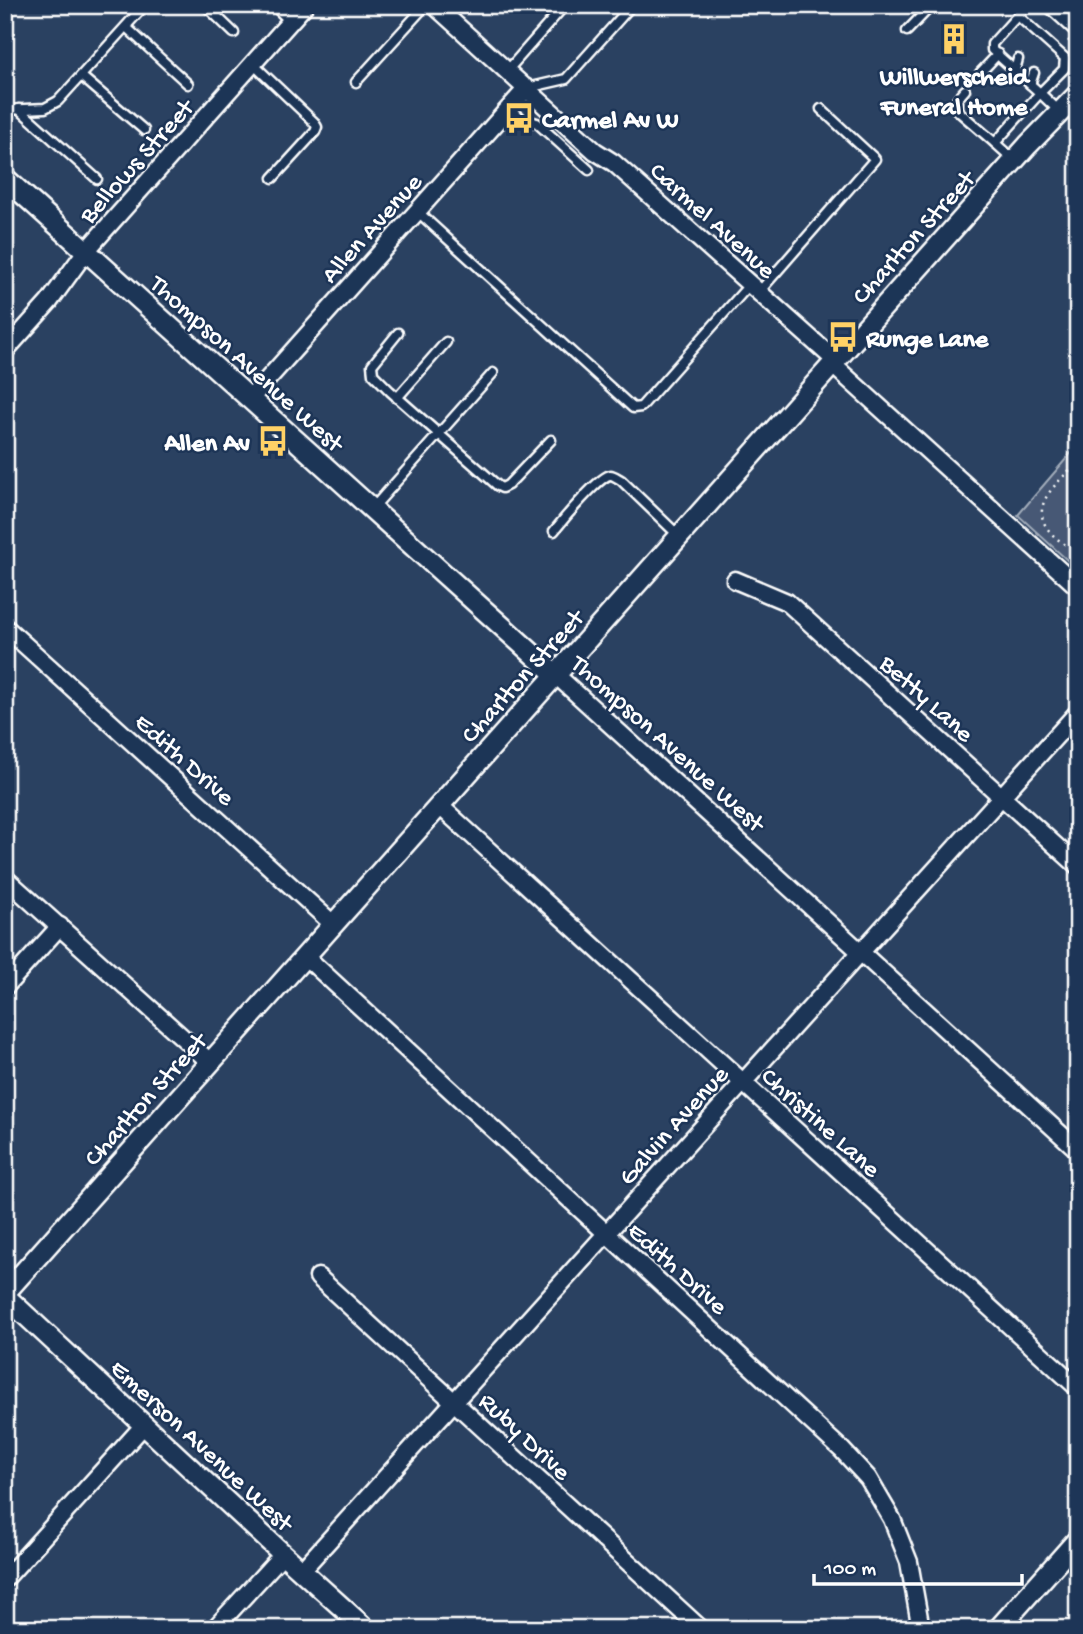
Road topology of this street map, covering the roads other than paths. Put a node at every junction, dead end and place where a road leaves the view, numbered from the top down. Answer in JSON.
{"nodes":[{"id":1,"x":145,"y":5,"type":"edge"},
{"id":2,"x":205,"y":5,"type":"edge"},
{"id":3,"x":273,"y":5,"type":"edge"},
{"id":4,"x":305,"y":5,"type":"edge"},
{"id":5,"x":426,"y":5,"type":"edge"},
{"id":6,"x":434,"y":5,"type":"edge"},
{"id":7,"x":565,"y":5,"type":"edge"},
{"id":8,"x":632,"y":5,"type":"edge"},
{"id":9,"x":932,"y":5,"type":"edge"},
{"id":10,"x":1027,"y":5,"type":"edge"},
{"id":11,"x":1054,"y":5,"type":"edge"},
{"id":12,"x":1018,"y":16,"type":"junction"},
{"id":13,"x":291,"y":22,"type":"junction"},
{"id":14,"x":125,"y":27,"type":"junction"},
{"id":15,"x":1078,"y":27,"type":"edge"},
{"id":16,"x":907,"y":31,"type":"dead end"},
{"id":17,"x":234,"y":33,"type":"dead end"},
{"id":18,"x":998,"y":54,"type":"junction"},
{"id":19,"x":1018,"y":59,"type":"dead end"},
{"id":20,"x":253,"y":64,"type":"junction"},
{"id":21,"x":1015,"y":70,"type":"junction"},
{"id":22,"x":507,"y":71,"type":"junction"},
{"id":23,"x":980,"y":73,"type":"dead end"},
{"id":24,"x":1034,"y":73,"type":"dead end"},
{"id":25,"x":81,"y":76,"type":"junction"},
{"id":26,"x":356,"y":82,"type":"dead end"},
{"id":27,"x":188,"y":83,"type":"dead end"},
{"id":28,"x":1030,"y":84,"type":"junction"},
{"id":29,"x":527,"y":88,"type":"junction"},
{"id":30,"x":965,"y":90,"type":"dead end"},
{"id":31,"x":1040,"y":93,"type":"junction"},
{"id":32,"x":1078,"y":94,"type":"edge"},
{"id":33,"x":509,"y":108,"type":"junction"},
{"id":34,"x":19,"y":109,"type":"junction"},
{"id":35,"x":821,"y":109,"type":"dead end"},
{"id":36,"x":5,"y":110,"type":"edge"},
{"id":37,"x":1060,"y":112,"type":"junction"},
{"id":38,"x":144,"y":130,"type":"dead end"},
{"id":39,"x":995,"y":143,"type":"junction"},
{"id":40,"x":1015,"y":160,"type":"junction"},
{"id":41,"x":589,"y":170,"type":"dead end"},
{"id":42,"x":5,"y":178,"type":"edge"},
{"id":43,"x":273,"y":178,"type":"dead end"},
{"id":44,"x":97,"y":179,"type":"dead end"},
{"id":45,"x":417,"y":211,"type":"junction"},
{"id":46,"x":86,"y":251,"type":"junction"},
{"id":47,"x":754,"y":288,"type":"junction"},
{"id":48,"x":398,"y":333,"type":"dead end"},
{"id":49,"x":446,"y":342,"type":"dead end"},
{"id":50,"x":5,"y":351,"type":"edge"},
{"id":51,"x":835,"y":363,"type":"junction"},
{"id":52,"x":494,"y":373,"type":"dead end"},
{"id":53,"x":397,"y":398,"type":"junction"},
{"id":54,"x":250,"y":399,"type":"junction"},
{"id":55,"x":439,"y":434,"type":"junction"},
{"id":56,"x":551,"y":440,"type":"dead end"},
{"id":57,"x":372,"y":509,"type":"junction"},
{"id":58,"x":554,"y":531,"type":"dead end"},
{"id":59,"x":680,"y":537,"type":"junction"},
{"id":60,"x":735,"y":580,"type":"dead end"},
{"id":61,"x":1078,"y":587,"type":"edge"},
{"id":62,"x":5,"y":627,"type":"edge"},
{"id":63,"x":556,"y":675,"type":"junction"},
{"id":64,"x":1078,"y":712,"type":"edge"},
{"id":65,"x":1001,"y":797,"type":"junction"},
{"id":66,"x":440,"y":806,"type":"junction"},
{"id":67,"x":1078,"y":866,"type":"edge"},
{"id":68,"x":5,"y":878,"type":"edge"},
{"id":69,"x":334,"y":925,"type":"junction"},
{"id":70,"x":60,"y":926,"type":"junction"},
{"id":71,"x":860,"y":952,"type":"junction"},
{"id":72,"x":306,"y":957,"type":"junction"},
{"id":73,"x":5,"y":986,"type":"edge"},
{"id":74,"x":211,"y":1062,"type":"junction"},
{"id":75,"x":743,"y":1083,"type":"junction"},
{"id":76,"x":1078,"y":1150,"type":"edge"},
{"id":77,"x":606,"y":1234,"type":"junction"},
{"id":78,"x":318,"y":1277,"type":"dead end"},
{"id":79,"x":5,"y":1295,"type":"edge"},
{"id":80,"x":1078,"y":1388,"type":"edge"},
{"id":81,"x":454,"y":1402,"type":"junction"},
{"id":82,"x":144,"y":1425,"type":"junction"},
{"id":83,"x":1078,"y":1539,"type":"edge"},
{"id":84,"x":283,"y":1554,"type":"junction"},
{"id":85,"x":302,"y":1570,"type":"junction"},
{"id":86,"x":5,"y":1579,"type":"edge"},
{"id":87,"x":214,"y":1629,"type":"edge"},
{"id":88,"x":366,"y":1629,"type":"edge"},
{"id":89,"x":701,"y":1629,"type":"edge"},
{"id":90,"x":921,"y":1629,"type":"edge"},
{"id":91,"x":998,"y":1629,"type":"edge"}],
"edges":[{"from":1,"to":14,"type":"lane"},
{"from":2,"to":17,"type":"lane"},
{"from":3,"to":13,"type":"lane"},
{"from":4,"to":13,"type":"street","name":"Bellows Street"},
{"from":5,"to":26,"type":"lane"},
{"from":6,"to":22,"type":"street","name":"Carmel Avenue"},
{"from":7,"to":22,"type":"lane"},
{"from":8,"to":29,"type":"lane"},
{"from":9,"to":16,"type":"lane"},
{"from":10,"to":12,"type":"lane"},
{"from":11,"to":15,"type":"street"},
{"from":12,"to":18,"type":"lane"},
{"from":12,"to":31,"type":"lane"},
{"from":13,"to":20,"type":"street","name":"Bellows Street"},
{"from":14,"to":25,"type":"lane"},
{"from":14,"to":27,"type":"lane"},
{"from":18,"to":21,"type":"lane"},
{"from":18,"to":23,"type":"lane"},
{"from":19,"to":21,"type":"lane"},
{"from":20,"to":43,"type":"lane"},
{"from":20,"to":46,"type":"street","name":"Bellows Street"},
{"from":21,"to":28,"type":"lane"},
{"from":22,"to":29,"type":"street","name":"Carmel Avenue"},
{"from":24,"to":28,"type":"lane"},
{"from":25,"to":34,"type":"lane"},
{"from":25,"to":38,"type":"lane"},
{"from":28,"to":31,"type":"lane"},
{"from":29,"to":33,"type":"street","name":"Allen Avenue"},
{"from":29,"to":47,"type":"street","name":"Carmel Avenue"},
{"from":30,"to":39,"type":"lane"},
{"from":31,"to":37,"type":"lane"},
{"from":31,"to":39,"type":"lane"},
{"from":32,"to":37,"type":"street","name":"Charlton Street"},
{"from":33,"to":41,"type":"lane"},
{"from":33,"to":45,"type":"street","name":"Allen Avenue"},
{"from":34,"to":36,"type":"lane"},
{"from":34,"to":44,"type":"lane"},
{"from":35,"to":47,"type":"lane"},
{"from":37,"to":40,"type":"street","name":"Charlton Street"},
{"from":39,"to":40,"type":"lane"},
{"from":40,"to":51,"type":"street","name":"Charlton Street"},
{"from":42,"to":46,"type":"street","name":"Thompson Avenue West"},
{"from":45,"to":47,"type":"lane"},
{"from":45,"to":54,"type":"street","name":"Allen Avenue"},
{"from":46,"to":50,"type":"street","name":"Bellows Street"},
{"from":46,"to":54,"type":"street","name":"Thompson Avenue West"},
{"from":47,"to":51,"type":"street","name":"Carmel Avenue"},
{"from":48,"to":53,"type":"lane"},
{"from":49,"to":53,"type":"lane"},
{"from":51,"to":59,"type":"street","name":"Charlton Street"},
{"from":51,"to":61,"type":"street"},
{"from":52,"to":55,"type":"lane"},
{"from":53,"to":55,"type":"lane"},
{"from":54,"to":57,"type":"street","name":"Thompson Avenue West"},
{"from":55,"to":56,"type":"lane"},
{"from":55,"to":57,"type":"lane"},
{"from":57,"to":63,"type":"street","name":"Thompson Avenue West"},
{"from":58,"to":59,"type":"lane"},
{"from":59,"to":63,"type":"street","name":"Charlton Street"},
{"from":60,"to":65,"type":"street","name":"Betty Lane"},
{"from":62,"to":69,"type":"street","name":"Edith Drive"},
{"from":63,"to":66,"type":"street","name":"Charlton Street"},
{"from":63,"to":71,"type":"street","name":"Thompson Avenue West"},
{"from":64,"to":65,"type":"street","name":"Galvin Avenue"},
{"from":65,"to":67,"type":"street","name":"Betty Lane"},
{"from":65,"to":71,"type":"street","name":"Galvin Avenue"},
{"from":66,"to":69,"type":"street","name":"Charlton Street"},
{"from":66,"to":75,"type":"street","name":"Christine Lane"},
{"from":68,"to":70,"type":"street"},
{"from":69,"to":72,"type":"street","name":"Charlton Street"},
{"from":70,"to":73,"type":"street"},
{"from":70,"to":74,"type":"street"},
{"from":71,"to":75,"type":"street","name":"Galvin Avenue"},
{"from":71,"to":76,"type":"street","name":"Thompson Avenue West"},
{"from":72,"to":74,"type":"street","name":"Charlton Street"},
{"from":72,"to":77,"type":"street","name":"Edith Drive"},
{"from":74,"to":79,"type":"street","name":"Charlton Street"},
{"from":75,"to":77,"type":"street","name":"Galvin Avenue"},
{"from":75,"to":80,"type":"street","name":"Christine Lane"},
{"from":77,"to":81,"type":"street","name":"Galvin Avenue"},
{"from":77,"to":90,"type":"street","name":"Edith Drive"},
{"from":78,"to":81,"type":"street","name":"Ruby Drive"},
{"from":79,"to":82,"type":"street","name":"Emerson Avenue West"},
{"from":81,"to":85,"type":"street","name":"Galvin Avenue"},
{"from":81,"to":89,"type":"street","name":"Ruby Drive"},
{"from":82,"to":84,"type":"street","name":"Emerson Avenue West"},
{"from":82,"to":86,"type":"street"},
{"from":83,"to":91,"type":"street"},
{"from":84,"to":85,"type":"street","name":"Emerson Avenue West"},
{"from":84,"to":87,"type":"street"},
{"from":85,"to":88,"type":"street","name":"Emerson Avenue West"}]}
